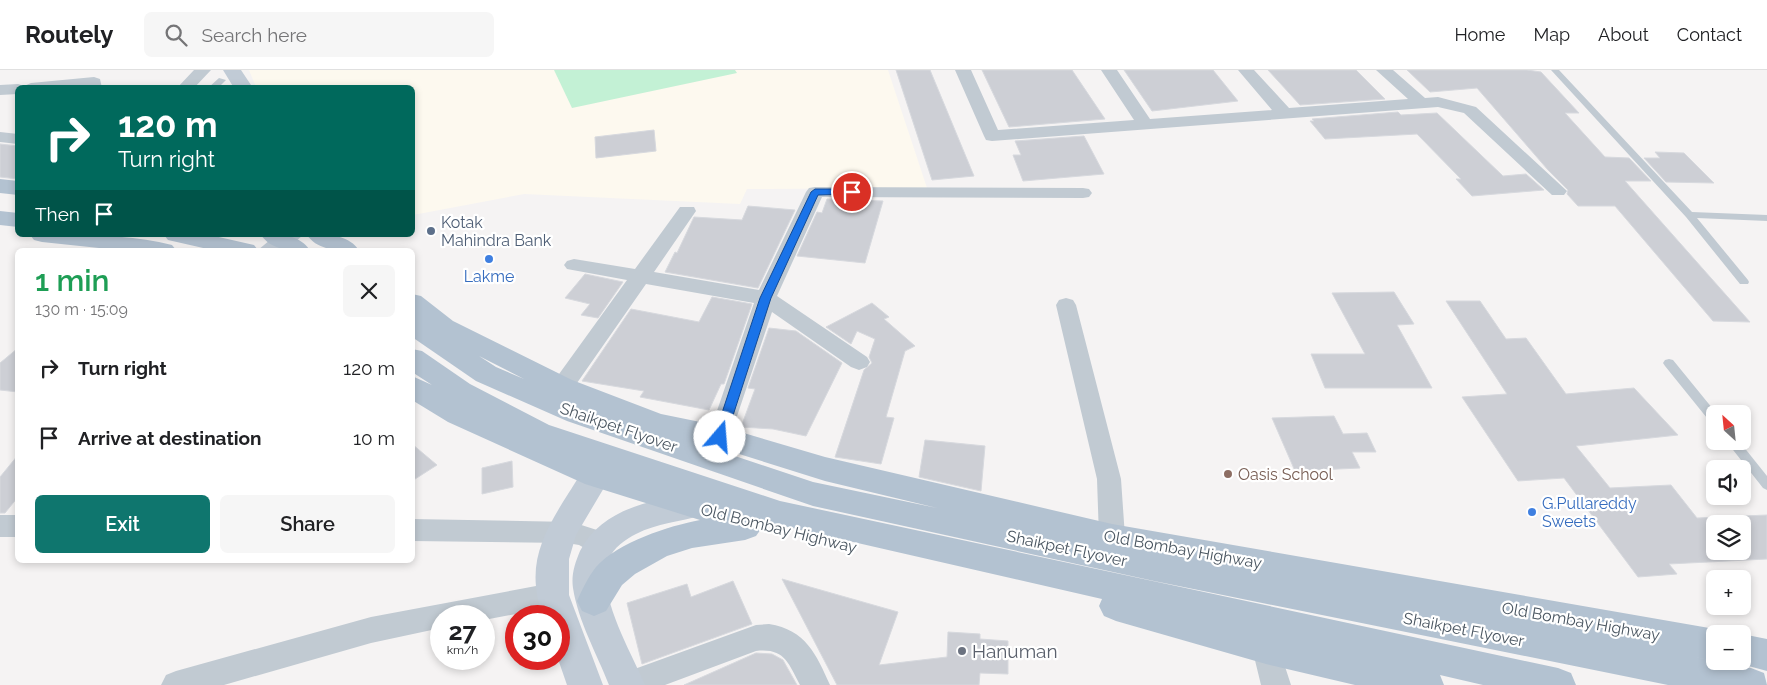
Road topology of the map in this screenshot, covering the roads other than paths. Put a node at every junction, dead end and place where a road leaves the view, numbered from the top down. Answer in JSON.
{"nodes":[{"id":1,"x":203,"y":70,"type":"edge"},
{"id":2,"x":963,"y":70,"type":"edge"},
{"id":3,"x":1109,"y":70,"type":"edge"},
{"id":4,"x":1246,"y":70,"type":"edge"},
{"id":5,"x":1384,"y":70,"type":"edge"},
{"id":6,"x":1555,"y":70,"type":"edge"},
{"id":7,"x":222,"y":79,"type":"edge"},
{"id":8,"x":62,"y":85,"type":"edge"},
{"id":9,"x":94,"y":85,"type":"edge"},
{"id":10,"x":189,"y":85,"type":"edge"},
{"id":11,"x":237,"y":85,"type":"edge"},
{"id":12,"x":15,"y":89,"type":"edge"},
{"id":13,"x":0,"y":90,"type":"edge"},
{"id":14,"x":1421,"y":103,"type":"junction"},
{"id":15,"x":1285,"y":114,"type":"junction"},
{"id":16,"x":1146,"y":125,"type":"junction"},
{"id":17,"x":0,"y":137,"type":"edge"},
{"id":18,"x":15,"y":139,"type":"edge"},
{"id":19,"x":0,"y":186,"type":"edge"},
{"id":20,"x":15,"y":188,"type":"edge"},
{"id":21,"x":1558,"y":191,"type":"dead end"},
{"id":22,"x":1084,"y":193,"type":"dead end"},
{"id":23,"x":0,"y":199,"type":"edge"},
{"id":24,"x":15,"y":201,"type":"edge"},
{"id":25,"x":688,"y":211,"type":"dead end"},
{"id":26,"x":1689,"y":215,"type":"junction"},
{"id":27,"x":0,"y":218,"type":"edge"},
{"id":28,"x":1767,"y":218,"type":"edge"},
{"id":29,"x":15,"y":220,"type":"edge"},
{"id":30,"x":0,"y":231,"type":"edge"},
{"id":31,"x":15,"y":232,"type":"edge"},
{"id":32,"x":62,"y":237,"type":"edge"},
{"id":33,"x":185,"y":237,"type":"edge"},
{"id":34,"x":276,"y":237,"type":"edge"},
{"id":35,"x":287,"y":237,"type":"edge"},
{"id":36,"x":325,"y":237,"type":"edge"},
{"id":37,"x":345,"y":244,"type":"edge"},
{"id":38,"x":154,"y":248,"type":"edge"},
{"id":39,"x":237,"y":248,"type":"edge"},
{"id":40,"x":273,"y":248,"type":"edge"},
{"id":41,"x":295,"y":248,"type":"edge"},
{"id":42,"x":574,"y":265,"type":"dead end"},
{"id":43,"x":641,"y":277,"type":"junction"},
{"id":44,"x":1744,"y":282,"type":"dead end"},
{"id":45,"x":766,"y":298,"type":"junction"},
{"id":46,"x":415,"y":304,"type":"edge"},
{"id":47,"x":1066,"y":305,"type":"dead end"},
{"id":48,"x":415,"y":326,"type":"edge"},
{"id":49,"x":415,"y":360,"type":"edge"},
{"id":50,"x":859,"y":362,"type":"dead end"},
{"id":51,"x":1669,"y":362,"type":"dead end"},
{"id":52,"x":562,"y":387,"type":"junction"},
{"id":53,"x":415,"y":388,"type":"edge"},
{"id":54,"x":1706,"y":409,"type":"edge"},
{"id":55,"x":720,"y":437,"type":"junction"},
{"id":56,"x":1739,"y":450,"type":"edge"},
{"id":57,"x":596,"y":476,"type":"junction"},
{"id":58,"x":1767,"y":485,"type":"edge"},
{"id":59,"x":691,"y":506,"type":"junction"},
{"id":60,"x":0,"y":526,"type":"edge"},
{"id":61,"x":15,"y":526,"type":"edge"},
{"id":62,"x":767,"y":526,"type":"junction"},
{"id":63,"x":415,"y":530,"type":"edge"},
{"id":64,"x":561,"y":532,"type":"junction"},
{"id":65,"x":1112,"y":537,"type":"junction"},
{"id":66,"x":599,"y":545,"type":"junction"},
{"id":67,"x":552,"y":595,"type":"junction"},
{"id":68,"x":594,"y":601,"type":"junction"},
{"id":69,"x":495,"y":606,"type":"edge"},
{"id":70,"x":430,"y":618,"type":"edge"},
{"id":71,"x":1706,"y":643,"type":"edge"},
{"id":72,"x":1266,"y":648,"type":"junction"},
{"id":73,"x":1751,"y":652,"type":"edge"},
{"id":74,"x":1767,"y":655,"type":"edge"},
{"id":75,"x":176,"y":685,"type":"edge"},
{"id":76,"x":584,"y":685,"type":"edge"},
{"id":77,"x":628,"y":685,"type":"edge"},
{"id":78,"x":815,"y":685,"type":"edge"},
{"id":79,"x":1276,"y":685,"type":"edge"},
{"id":80,"x":1426,"y":685,"type":"edge"},
{"id":81,"x":1558,"y":685,"type":"edge"},
{"id":82,"x":1751,"y":685,"type":"edge"}],
"edges":[{"from":1,"to":10,"type":"street"},
{"from":2,"to":16,"type":"street"},
{"from":3,"to":16,"type":"street"},
{"from":4,"to":15,"type":"street"},
{"from":5,"to":14,"type":"street"},
{"from":6,"to":26,"type":"lane"},
{"from":7,"to":11,"type":"street"},
{"from":8,"to":9,"type":"street"},
{"from":12,"to":13,"type":"street"},
{"from":14,"to":15,"type":"street"},
{"from":14,"to":21,"type":"street"},
{"from":15,"to":16,"type":"street"},
{"from":17,"to":18,"type":"street"},
{"from":19,"to":20,"type":"main road"},
{"from":22,"to":45,"type":"street"},
{"from":23,"to":24,"type":"main road"},
{"from":25,"to":43,"type":"street"},
{"from":26,"to":28,"type":"lane"},
{"from":26,"to":44,"type":"lane"},
{"from":27,"to":29,"type":"main road"},
{"from":30,"to":31,"type":"main road"},
{"from":32,"to":38,"type":"main road"},
{"from":33,"to":39,"type":"main road"},
{"from":34,"to":41,"type":"main road"},
{"from":35,"to":40,"type":"street"},
{"from":36,"to":37,"type":"main road"},
{"from":42,"to":43,"type":"street"},
{"from":43,"to":45,"type":"street"},
{"from":43,"to":52,"type":"street"},
{"from":45,"to":50,"type":"street"},
{"from":45,"to":55,"type":"street"},
{"from":46,"to":52,"type":"main road","name":"Old Bombay Highway"},
{"from":47,"to":65,"type":"street"},
{"from":48,"to":82,"type":"main road","name":"Shaikpet Flyover"},
{"from":49,"to":81,"type":"main road","name":"Shaikpet Flyover"},
{"from":51,"to":54,"type":"lane"},
{"from":52,"to":55,"type":"main road","name":"Old Bombay Highway"},
{"from":53,"to":57,"type":"main road","name":"Old Bombay Highway"},
{"from":55,"to":65,"type":"main road","name":"Old Bombay Highway"},
{"from":56,"to":58,"type":"lane"},
{"from":57,"to":59,"type":"main road","name":"Old Bombay Highway"},
{"from":57,"to":64,"type":"street"},
{"from":59,"to":62,"type":"main road","name":"Old Bombay Highway"},
{"from":59,"to":66,"type":"street"},
{"from":60,"to":61,"type":"street"},
{"from":62,"to":68,"type":"main road"},
{"from":62,"to":72,"type":"main road","name":"Old Bombay Highway"},
{"from":63,"to":64,"type":"street"},
{"from":64,"to":66,"type":"street"},
{"from":64,"to":67,"type":"street"},
{"from":65,"to":71,"type":"main road","name":"Old Bombay Highway"},
{"from":66,"to":68,"type":"street"},
{"from":67,"to":69,"type":"street"},
{"from":67,"to":76,"type":"street"},
{"from":68,"to":77,"type":"street"},
{"from":70,"to":75,"type":"street"},
{"from":72,"to":79,"type":"street"},
{"from":72,"to":80,"type":"main road","name":"Old Bombay Highway"},
{"from":73,"to":74,"type":"main road"},
{"from":77,"to":78,"type":"street"}]}
